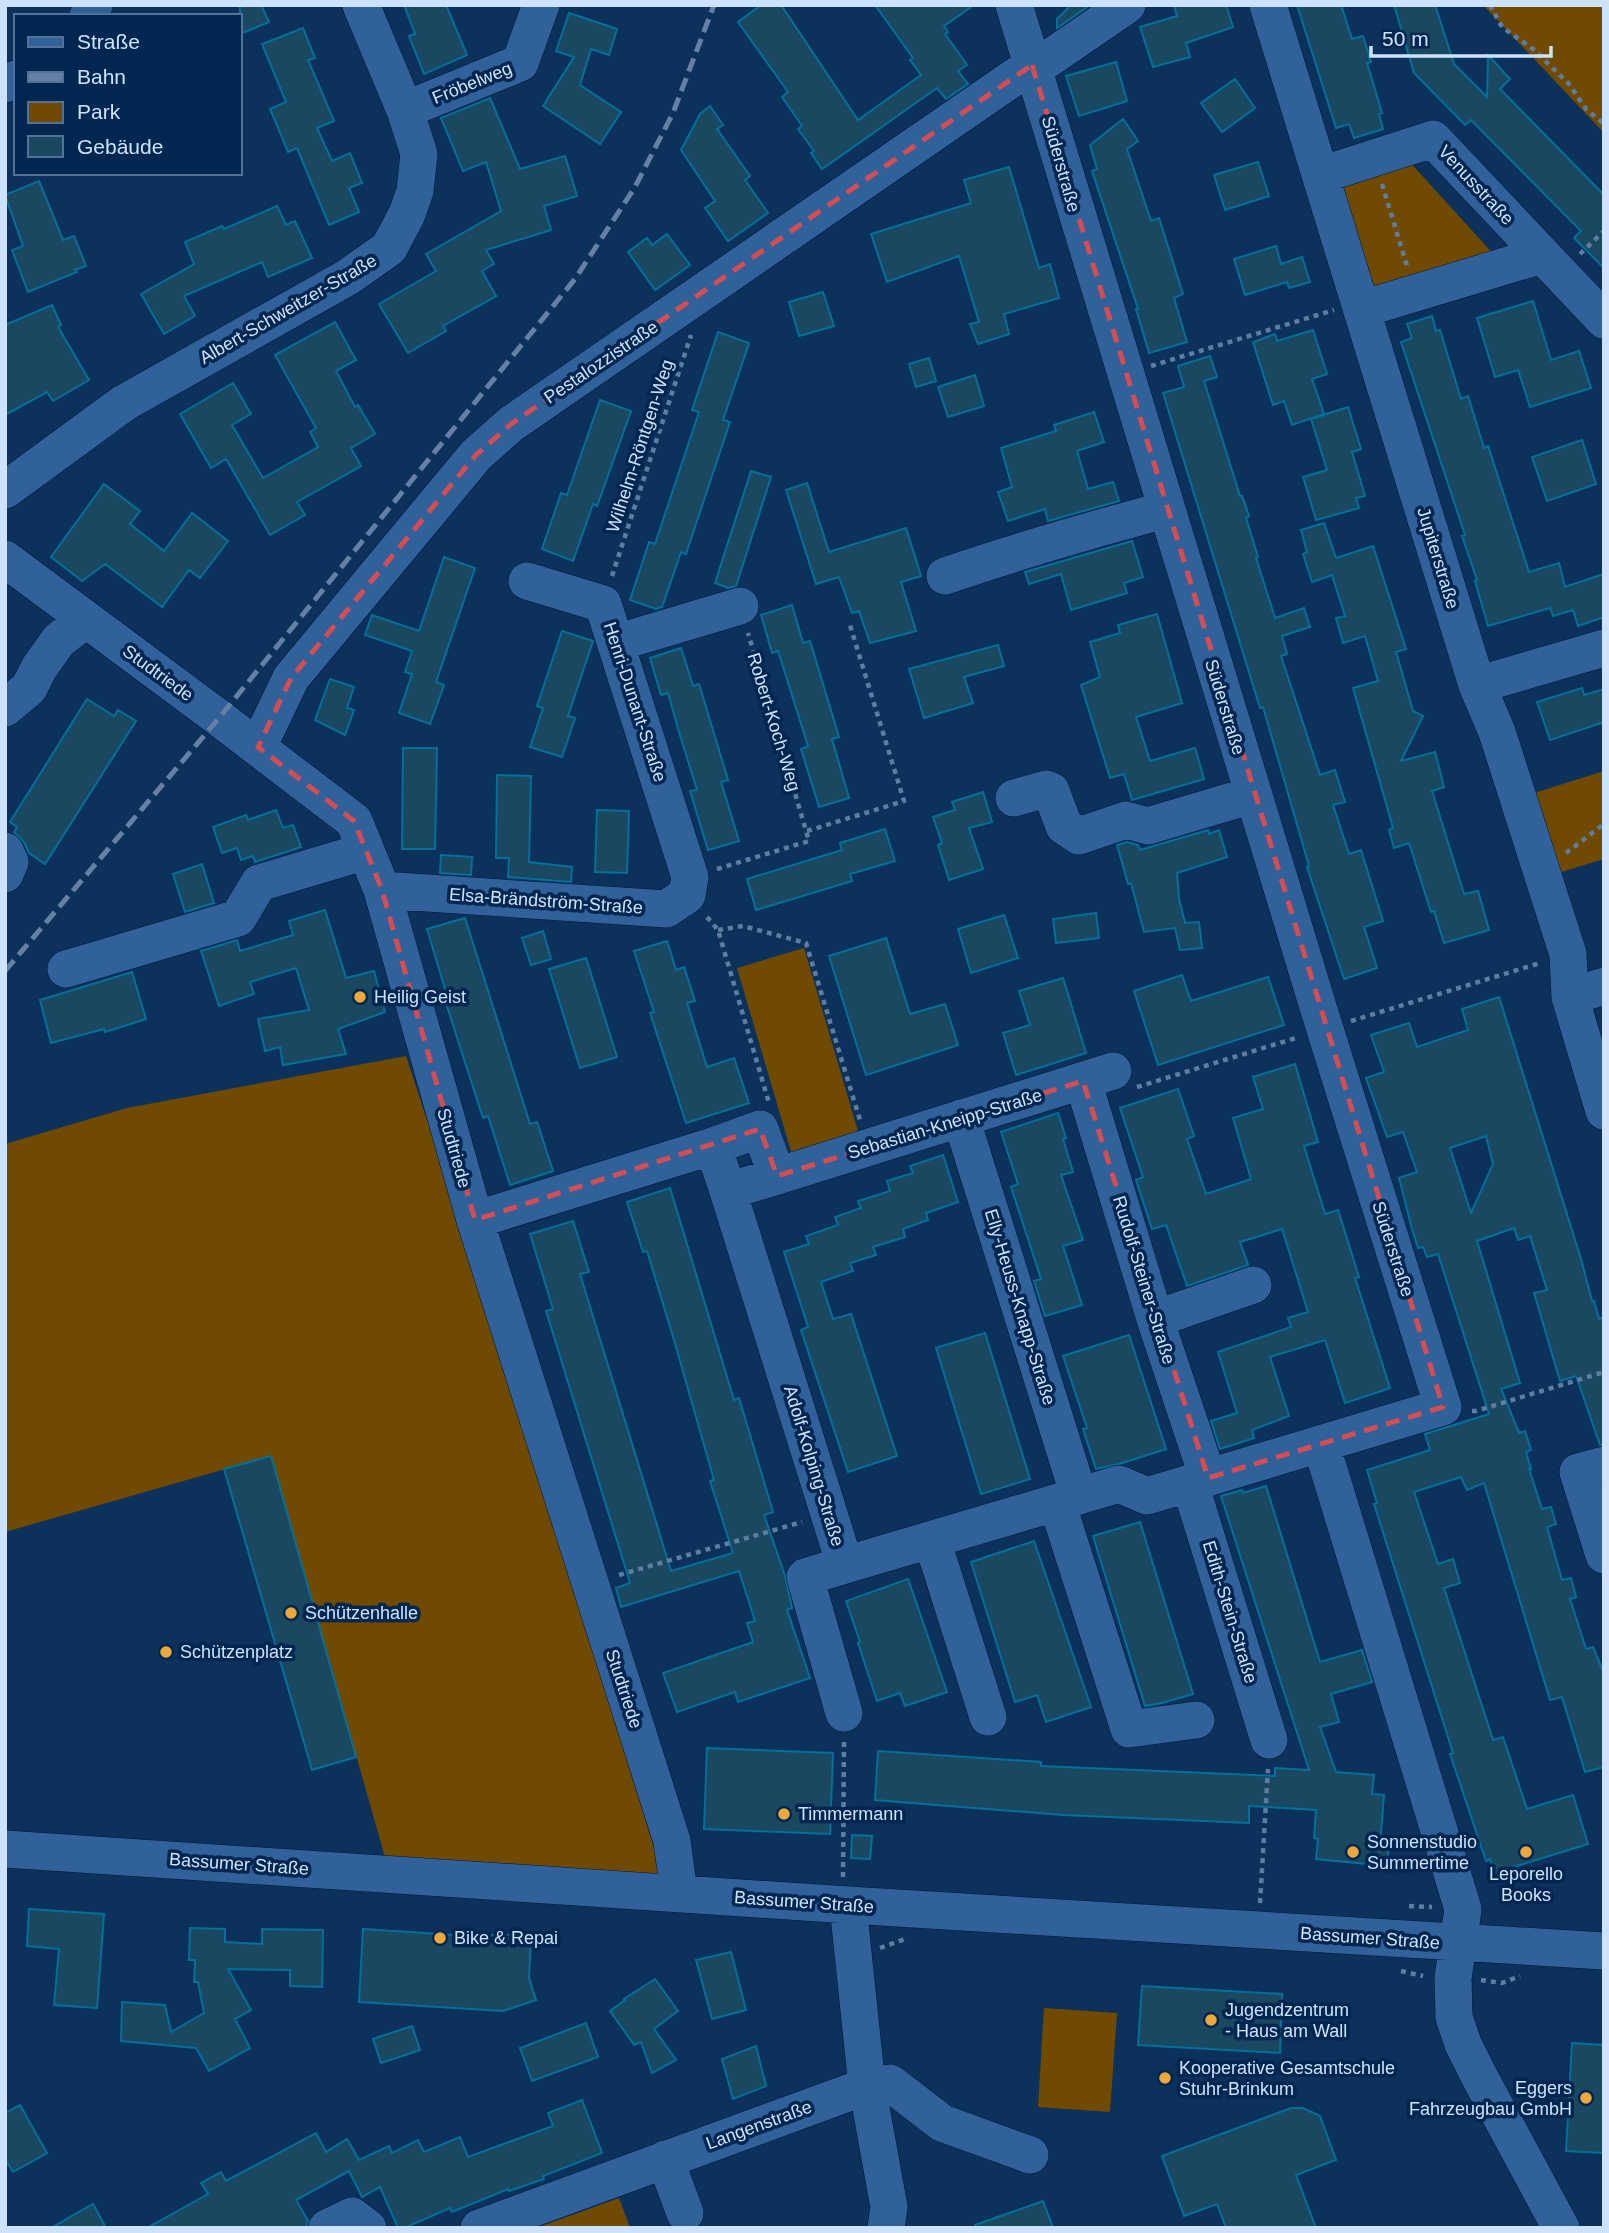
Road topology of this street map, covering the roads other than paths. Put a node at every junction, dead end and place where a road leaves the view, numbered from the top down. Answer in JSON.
{"nodes":[{"id":1,"x":361,"y":5,"type":"edge"},
{"id":2,"x":541,"y":5,"type":"edge"},
{"id":3,"x":1014,"y":5,"type":"edge"},
{"id":4,"x":1127,"y":5,"type":"edge"},
{"id":5,"x":1268,"y":5,"type":"edge"},
{"id":6,"x":1032,"y":65,"type":"junction"},
{"id":7,"x":405,"y":110,"type":"junction"},
{"id":8,"x":1321,"y":175,"type":"junction"},
{"id":9,"x":1542,"y":255,"type":"junction"},
{"id":10,"x":1361,"y":306,"type":"junction"},
{"id":11,"x":1604,"y":320,"type":"edge"},
{"id":12,"x":5,"y":490,"type":"edge"},
{"id":13,"x":1165,"y":510,"type":"junction"},
{"id":14,"x":5,"y":559,"type":"edge"},
{"id":15,"x":945,"y":576,"type":"dead end"},
{"id":16,"x":527,"y":581,"type":"dead end"},
{"id":17,"x":740,"y":606,"type":"road end"},
{"id":18,"x":85,"y":620,"type":"junction"},
{"id":19,"x":616,"y":643,"type":"junction"},
{"id":20,"x":1604,"y":648,"type":"edge"},
{"id":21,"x":1477,"y":685,"type":"junction"},
{"id":22,"x":5,"y":708,"type":"edge"},
{"id":23,"x":258,"y":747,"type":"junction"},
{"id":24,"x":1252,"y":795,"type":"junction"},
{"id":25,"x":1014,"y":798,"type":"dead end"},
{"id":26,"x":366,"y":851,"type":"junction"},
{"id":27,"x":5,"y":852,"type":"edge"},
{"id":28,"x":5,"y":874,"type":"edge"},
{"id":29,"x":688,"y":886,"type":"joint"},
{"id":30,"x":382,"y":890,"type":"junction"},
{"id":31,"x":66,"y":969,"type":"dead end"},
{"id":32,"x":1587,"y":992,"type":"edge"},
{"id":33,"x":1108,"y":1080,"type":"joint"},
{"id":34,"x":1604,"y":1111,"type":"edge"},
{"id":35,"x":961,"y":1118,"type":"junction"},
{"id":36,"x":713,"y":1146,"type":"junction"},
{"id":37,"x":777,"y":1176,"type":"junction"},
{"id":38,"x":728,"y":1191,"type":"junction"},
{"id":39,"x":475,"y":1220,"type":"junction"},
{"id":40,"x":1253,"y":1285,"type":"dead end"},
{"id":41,"x":1155,"y":1319,"type":"junction"},
{"id":42,"x":1321,"y":1444,"type":"junction"},
{"id":43,"x":1604,"y":1465,"type":"edge"},
{"id":44,"x":1199,"y":1481,"type":"junction"},
{"id":45,"x":1068,"y":1499,"type":"junction"},
{"id":46,"x":932,"y":1540,"type":"junction"},
{"id":47,"x":1604,"y":1555,"type":"edge"},
{"id":48,"x":845,"y":1565,"type":"junction"},
{"id":49,"x":844,"y":1713,"type":"road end"},
{"id":50,"x":988,"y":1717,"type":"dead end"},
{"id":51,"x":1196,"y":1720,"type":"dead end"},
{"id":52,"x":1269,"y":1740,"type":"road end"},
{"id":53,"x":5,"y":1849,"type":"edge"},
{"id":54,"x":679,"y":1893,"type":"junction"},
{"id":55,"x":848,"y":1905,"type":"junction"},
{"id":56,"x":1458,"y":1944,"type":"junction"},
{"id":57,"x":1604,"y":1951,"type":"edge"},
{"id":58,"x":867,"y":2086,"type":"junction"},
{"id":59,"x":1030,"y":2155,"type":"dead end"},
{"id":60,"x":665,"y":2159,"type":"junction"},
{"id":61,"x":685,"y":2213,"type":"dead end"},
{"id":62,"x":327,"y":2228,"type":"edge"},
{"id":63,"x":368,"y":2228,"type":"edge"},
{"id":64,"x":480,"y":2228,"type":"edge"},
{"id":65,"x":886,"y":2228,"type":"edge"},
{"id":66,"x":1561,"y":2228,"type":"edge"}],
"edges":[{"from":1,"to":7,"type":"street","name":"Albert-Schweitzer-Straße"},
{"from":2,"to":7,"type":"street","name":"Fröbelweg"},
{"from":3,"to":6,"type":"street","name":"Süderstraße"},
{"from":4,"to":6,"type":"street","name":"Pestalozzistraße"},
{"from":5,"to":8,"type":"street","name":"Jupiterstraße"},
{"from":6,"to":13,"type":"street","name":"Süderstraße"},
{"from":6,"to":23,"type":"street","name":"Pestalozzistraße"},
{"from":7,"to":12,"type":"street","name":"Albert-Schweitzer-Straße"},
{"from":8,"to":9,"type":"street","name":"Venusstraße"},
{"from":8,"to":10,"type":"street","name":"Jupiterstraße"},
{"from":9,"to":10,"type":"street"},
{"from":9,"to":11,"type":"street","name":"Venusstraße"},
{"from":10,"to":21,"type":"street","name":"Jupiterstraße"},
{"from":13,"to":15,"type":"street"},
{"from":13,"to":24,"type":"street","name":"Süderstraße"},
{"from":14,"to":18,"type":"street","name":"Studtriede"},
{"from":16,"to":19,"type":"street","name":"Henri-Dunant-Straße"},
{"from":17,"to":19,"type":"street"},
{"from":18,"to":22,"type":"street"},
{"from":18,"to":23,"type":"street","name":"Studtriede"},
{"from":19,"to":29,"type":"street","name":"Henri-Dunant-Straße"},
{"from":20,"to":21,"type":"street"},
{"from":21,"to":32,"type":"street","name":"Jupiterstraße"},
{"from":23,"to":26,"type":"street","name":"Studtriede"},
{"from":24,"to":25,"type":"street"},
{"from":24,"to":42,"type":"street","name":"Süderstraße"},
{"from":26,"to":30,"type":"street","name":"Studtriede"},
{"from":26,"to":31,"type":"street"},
{"from":27,"to":28,"type":"street"},
{"from":29,"to":30,"type":"street","name":"Elsa-Brändström-Straße"},
{"from":30,"to":39,"type":"street","name":"Studtriede"},
{"from":32,"to":34,"type":"street","name":"Jupiterstraße"},
{"from":33,"to":35,"type":"street","name":"Sebastian-Kneipp-Straße"},
{"from":33,"to":41,"type":"street","name":"Rudolf-Steiner-Straße"},
{"from":35,"to":37,"type":"street","name":"Sebastian-Kneipp-Straße"},
{"from":35,"to":45,"type":"street","name":"Elly-Heuss-Knapp-Straße"},
{"from":36,"to":37,"type":"street"},
{"from":36,"to":38,"type":"street"},
{"from":36,"to":39,"type":"street"},
{"from":37,"to":38,"type":"street","name":"Sebastian-Kneipp-Straße"},
{"from":38,"to":48,"type":"street","name":"Adolf-Kolping-Straße"},
{"from":39,"to":54,"type":"street","name":"Studtriede"},
{"from":40,"to":41,"type":"street"},
{"from":41,"to":44,"type":"street","name":"Rudolf-Steiner-Straße"},
{"from":42,"to":44,"type":"street"},
{"from":42,"to":56,"type":"street"},
{"from":43,"to":47,"type":"street"},
{"from":44,"to":45,"type":"street"},
{"from":44,"to":52,"type":"street","name":"Edith-Stein-Straße"},
{"from":45,"to":46,"type":"street"},
{"from":45,"to":51,"type":"street"},
{"from":46,"to":48,"type":"street"},
{"from":46,"to":50,"type":"street"},
{"from":48,"to":49,"type":"street","name":"Adolf-Kolping-Straße"},
{"from":53,"to":54,"type":"street","name":"Bassumer Straße"},
{"from":54,"to":55,"type":"street","name":"Bassumer Straße"},
{"from":55,"to":56,"type":"street","name":"Bassumer Straße"},
{"from":55,"to":58,"type":"street"},
{"from":56,"to":57,"type":"street","name":"Bassumer Straße"},
{"from":56,"to":66,"type":"street"},
{"from":58,"to":59,"type":"street"},
{"from":58,"to":60,"type":"street","name":"Langenstraße"},
{"from":58,"to":65,"type":"street"},
{"from":60,"to":61,"type":"street"},
{"from":60,"to":64,"type":"street","name":"Langenstraße"},
{"from":62,"to":63,"type":"street"}]}
